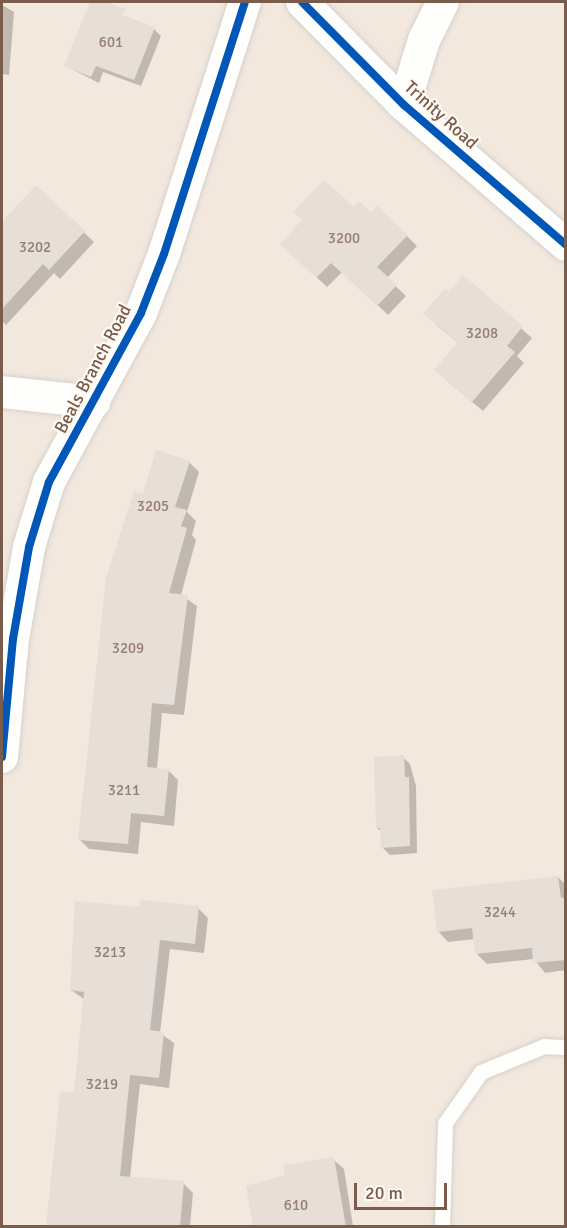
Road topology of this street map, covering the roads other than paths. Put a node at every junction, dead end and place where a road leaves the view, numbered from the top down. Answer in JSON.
{"nodes":[{"id":1,"x":245,"y":2,"type":"edge"},
{"id":2,"x":302,"y":2,"type":"edge"},
{"id":3,"x":443,"y":2,"type":"edge"},
{"id":4,"x":404,"y":105,"type":"junction"},
{"id":5,"x":566,"y":245,"type":"edge"},
{"id":6,"x":2,"y":392,"type":"edge"},
{"id":7,"x":93,"y":402,"type":"junction"},
{"id":8,"x":2,"y":757,"type":"edge"},
{"id":9,"x":566,"y":1047,"type":"edge"},
{"id":10,"x":442,"y":1227,"type":"edge"}],
"edges":[{"from":1,"to":7,"type":"street","name":"Beals Branch Road"},
{"from":2,"to":4,"type":"street","name":"Trinity Road"},
{"from":3,"to":4,"type":"street"},
{"from":4,"to":5,"type":"street","name":"Trinity Road"},
{"from":6,"to":7,"type":"street"},
{"from":7,"to":8,"type":"street","name":"Beals Branch Road"},
{"from":9,"to":10,"type":"lane"}]}
